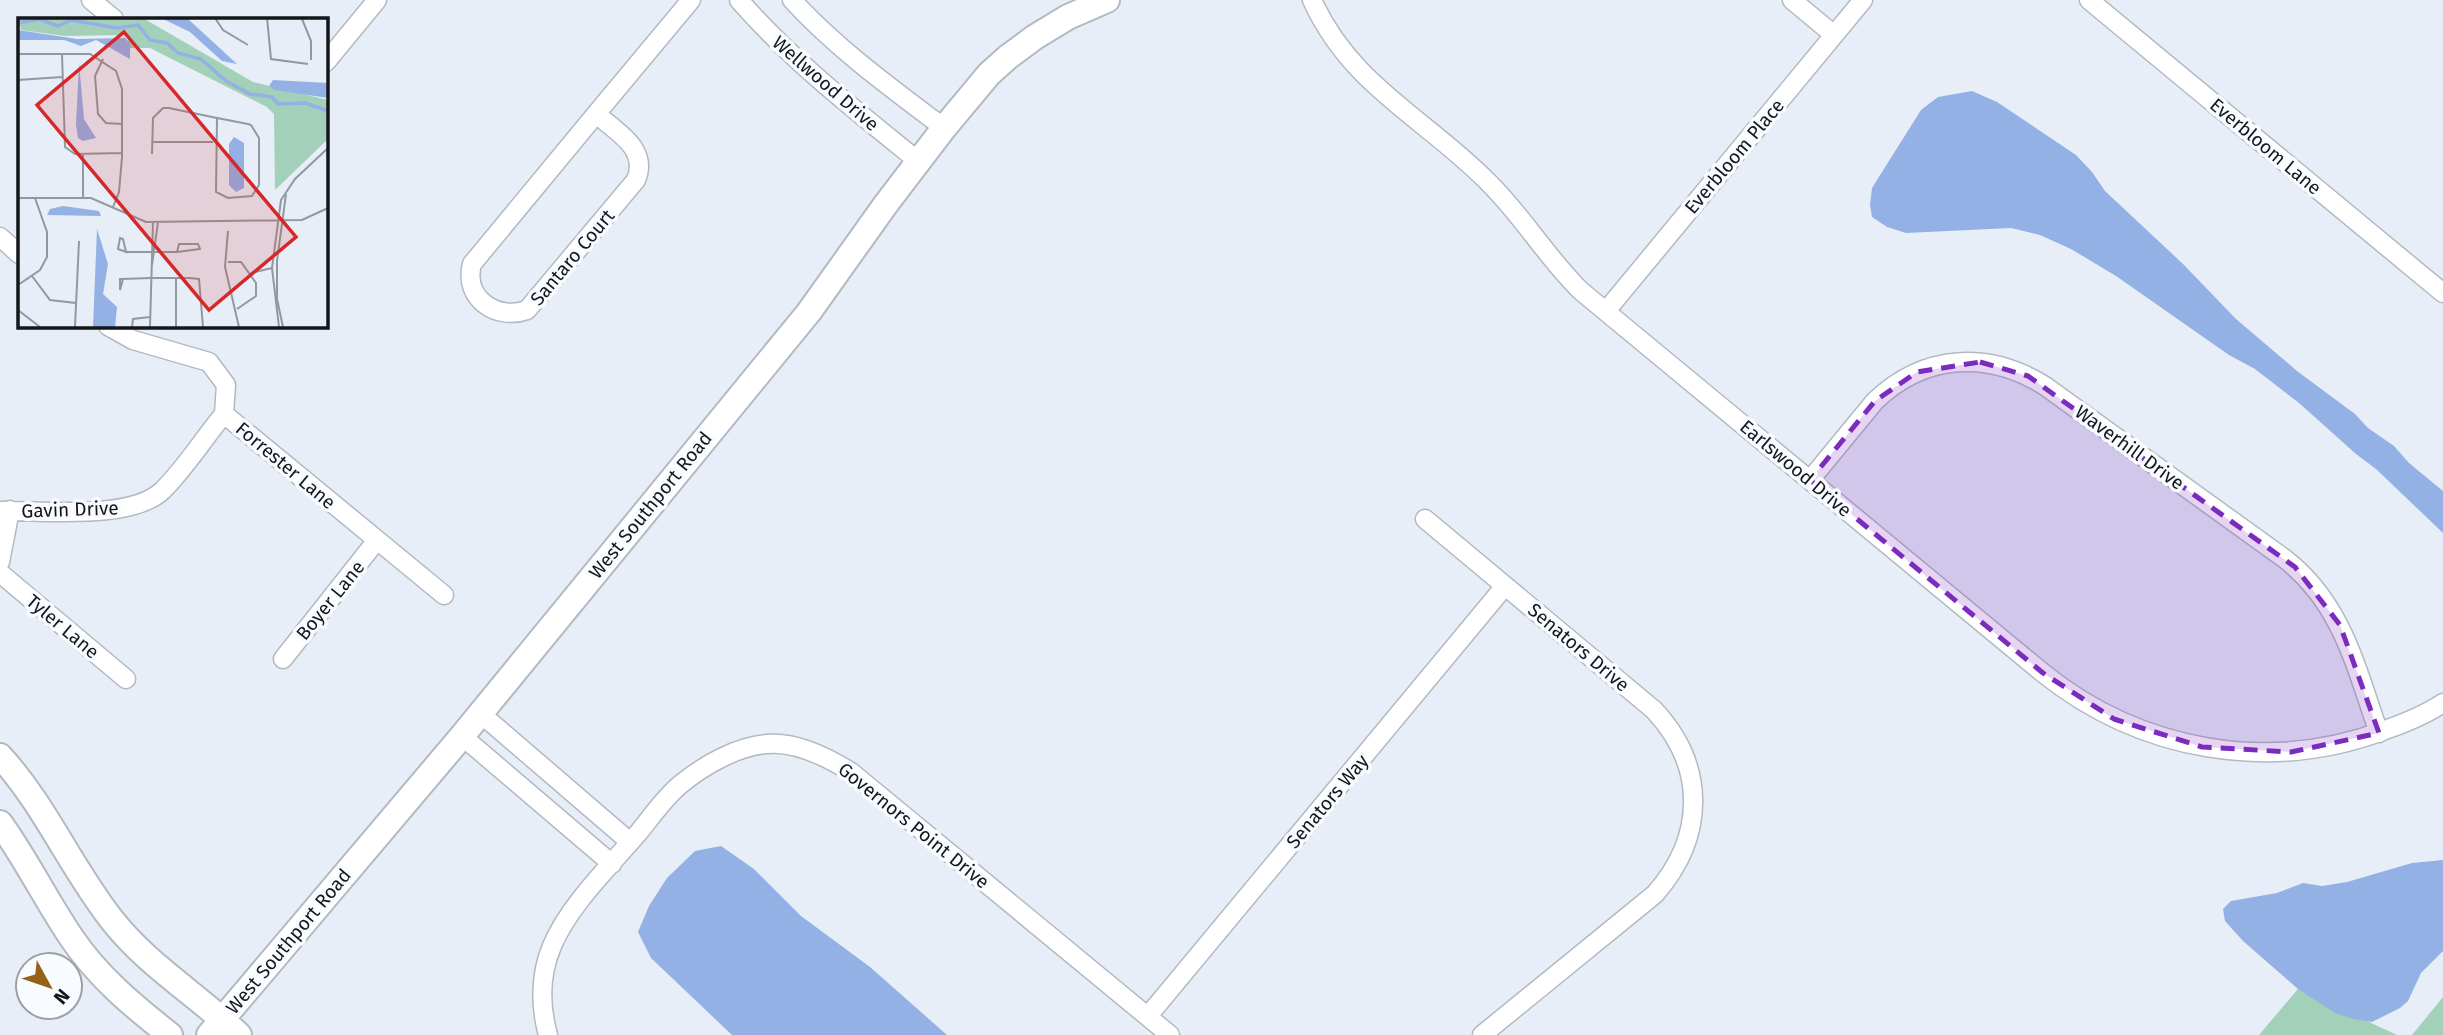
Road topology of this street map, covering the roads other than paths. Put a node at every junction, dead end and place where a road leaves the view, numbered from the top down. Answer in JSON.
{"nodes":[{"id":1,"x":91,"y":0,"type":"edge"},
{"id":2,"x":377,"y":0,"type":"edge"},
{"id":3,"x":691,"y":0,"type":"edge"},
{"id":4,"x":739,"y":0,"type":"edge"},
{"id":5,"x":792,"y":0,"type":"edge"},
{"id":6,"x":1108,"y":0,"type":"edge"},
{"id":7,"x":1311,"y":0,"type":"edge"},
{"id":8,"x":1792,"y":0,"type":"edge"},
{"id":9,"x":1863,"y":0,"type":"edge"},
{"id":10,"x":2089,"y":0,"type":"edge"},
{"id":11,"x":113,"y":18,"type":"edge"},
{"id":12,"x":1835,"y":35,"type":"junction"},
{"id":13,"x":327,"y":61,"type":"edge"},
{"id":14,"x":596,"y":114,"type":"junction"},
{"id":15,"x":944,"y":128,"type":"junction"},
{"id":16,"x":918,"y":161,"type":"junction"},
{"id":17,"x":0,"y":237,"type":"edge"},
{"id":18,"x":18,"y":253,"type":"edge"},
{"id":19,"x":2443,"y":293,"type":"edge"},
{"id":20,"x":1606,"y":311,"type":"junction"},
{"id":21,"x":110,"y":327,"type":"edge"},
{"id":22,"x":224,"y":414,"type":"junction"},
{"id":23,"x":1810,"y":480,"type":"junction"},
{"id":24,"x":5,"y":510,"type":"edge"},
{"id":25,"x":1425,"y":519,"type":"dead end"},
{"id":26,"x":377,"y":540,"type":"junction"},
{"id":27,"x":0,"y":562,"type":"edge"},
{"id":28,"x":0,"y":573,"type":"edge"},
{"id":29,"x":1505,"y":586,"type":"junction"},
{"id":30,"x":444,"y":596,"type":"dead end"},
{"id":31,"x":283,"y":659,"type":"dead end"},
{"id":32,"x":126,"y":679,"type":"dead end"},
{"id":33,"x":2443,"y":703,"type":"edge"},
{"id":34,"x":480,"y":713,"type":"junction"},
{"id":35,"x":2379,"y":733,"type":"junction"},
{"id":36,"x":462,"y":736,"type":"junction"},
{"id":37,"x":0,"y":756,"type":"edge"},
{"id":38,"x":0,"y":823,"type":"edge"},
{"id":39,"x":630,"y":842,"type":"junction"},
{"id":40,"x":612,"y":863,"type":"junction"},
{"id":41,"x":1148,"y":1016,"type":"junction"},
{"id":42,"x":223,"y":1029,"type":"edge"},
{"id":43,"x":170,"y":1035,"type":"edge"},
{"id":44,"x":548,"y":1035,"type":"edge"},
{"id":45,"x":1170,"y":1035,"type":"edge"},
{"id":46,"x":1482,"y":1035,"type":"edge"}],
"edges":[{"from":1,"to":11,"type":"street"},
{"from":2,"to":13,"type":"street"},
{"from":3,"to":14,"type":"street","name":"Santaro Court"},
{"from":4,"to":16,"type":"street","name":"Wellwood Drive"},
{"from":5,"to":15,"type":"street","name":"Wellwood Drive"},
{"from":6,"to":15,"type":"main road","name":"West Southport Road"},
{"from":7,"to":20,"type":"street","name":"Earlswood Drive"},
{"from":8,"to":12,"type":"street"},
{"from":9,"to":12,"type":"street","name":"Everbloom Place"},
{"from":10,"to":19,"type":"street","name":"Everbloom Lane"},
{"from":12,"to":20,"type":"street","name":"Everbloom Place"},
{"from":14,"to":14,"type":"street","name":"Santaro Court"},
{"from":15,"to":16,"type":"main road","name":"West Southport Road"},
{"from":16,"to":34,"type":"main road","name":"West Southport Road"},
{"from":17,"to":18,"type":"street"},
{"from":20,"to":23,"type":"street","name":"Earlswood Drive"},
{"from":21,"to":22,"type":"street","name":"Forrester Lane"},
{"from":22,"to":24,"type":"street","name":"Gavin Drive"},
{"from":22,"to":26,"type":"street","name":"Forrester Lane"},
{"from":23,"to":35,"type":"street","name":"Earlswood Drive"},
{"from":23,"to":35,"type":"street","name":"Waverhill Drive"},
{"from":24,"to":27,"type":"street"},
{"from":25,"to":29,"type":"street","name":"Senators Drive"},
{"from":26,"to":30,"type":"street","name":"Forrester Lane"},
{"from":26,"to":31,"type":"street","name":"Boyer Lane"},
{"from":28,"to":32,"type":"street","name":"Tyler Lane"},
{"from":29,"to":41,"type":"street","name":"Senators Way"},
{"from":29,"to":46,"type":"street","name":"Senators Drive"},
{"from":33,"to":35,"type":"street","name":"Earlswood Drive"},
{"from":34,"to":36,"type":"main road","name":"West Southport Road"},
{"from":34,"to":39,"type":"street"},
{"from":36,"to":40,"type":"street"},
{"from":36,"to":42,"type":"main road","name":"West Southport Road"},
{"from":37,"to":42,"type":"main road"},
{"from":38,"to":43,"type":"main road"},
{"from":39,"to":40,"type":"street","name":"Governors Point Drive"},
{"from":39,"to":41,"type":"street","name":"Governors Point Drive"},
{"from":40,"to":44,"type":"street","name":"Governors Point Drive"},
{"from":41,"to":45,"type":"street","name":"Governors Point Drive"}]}
